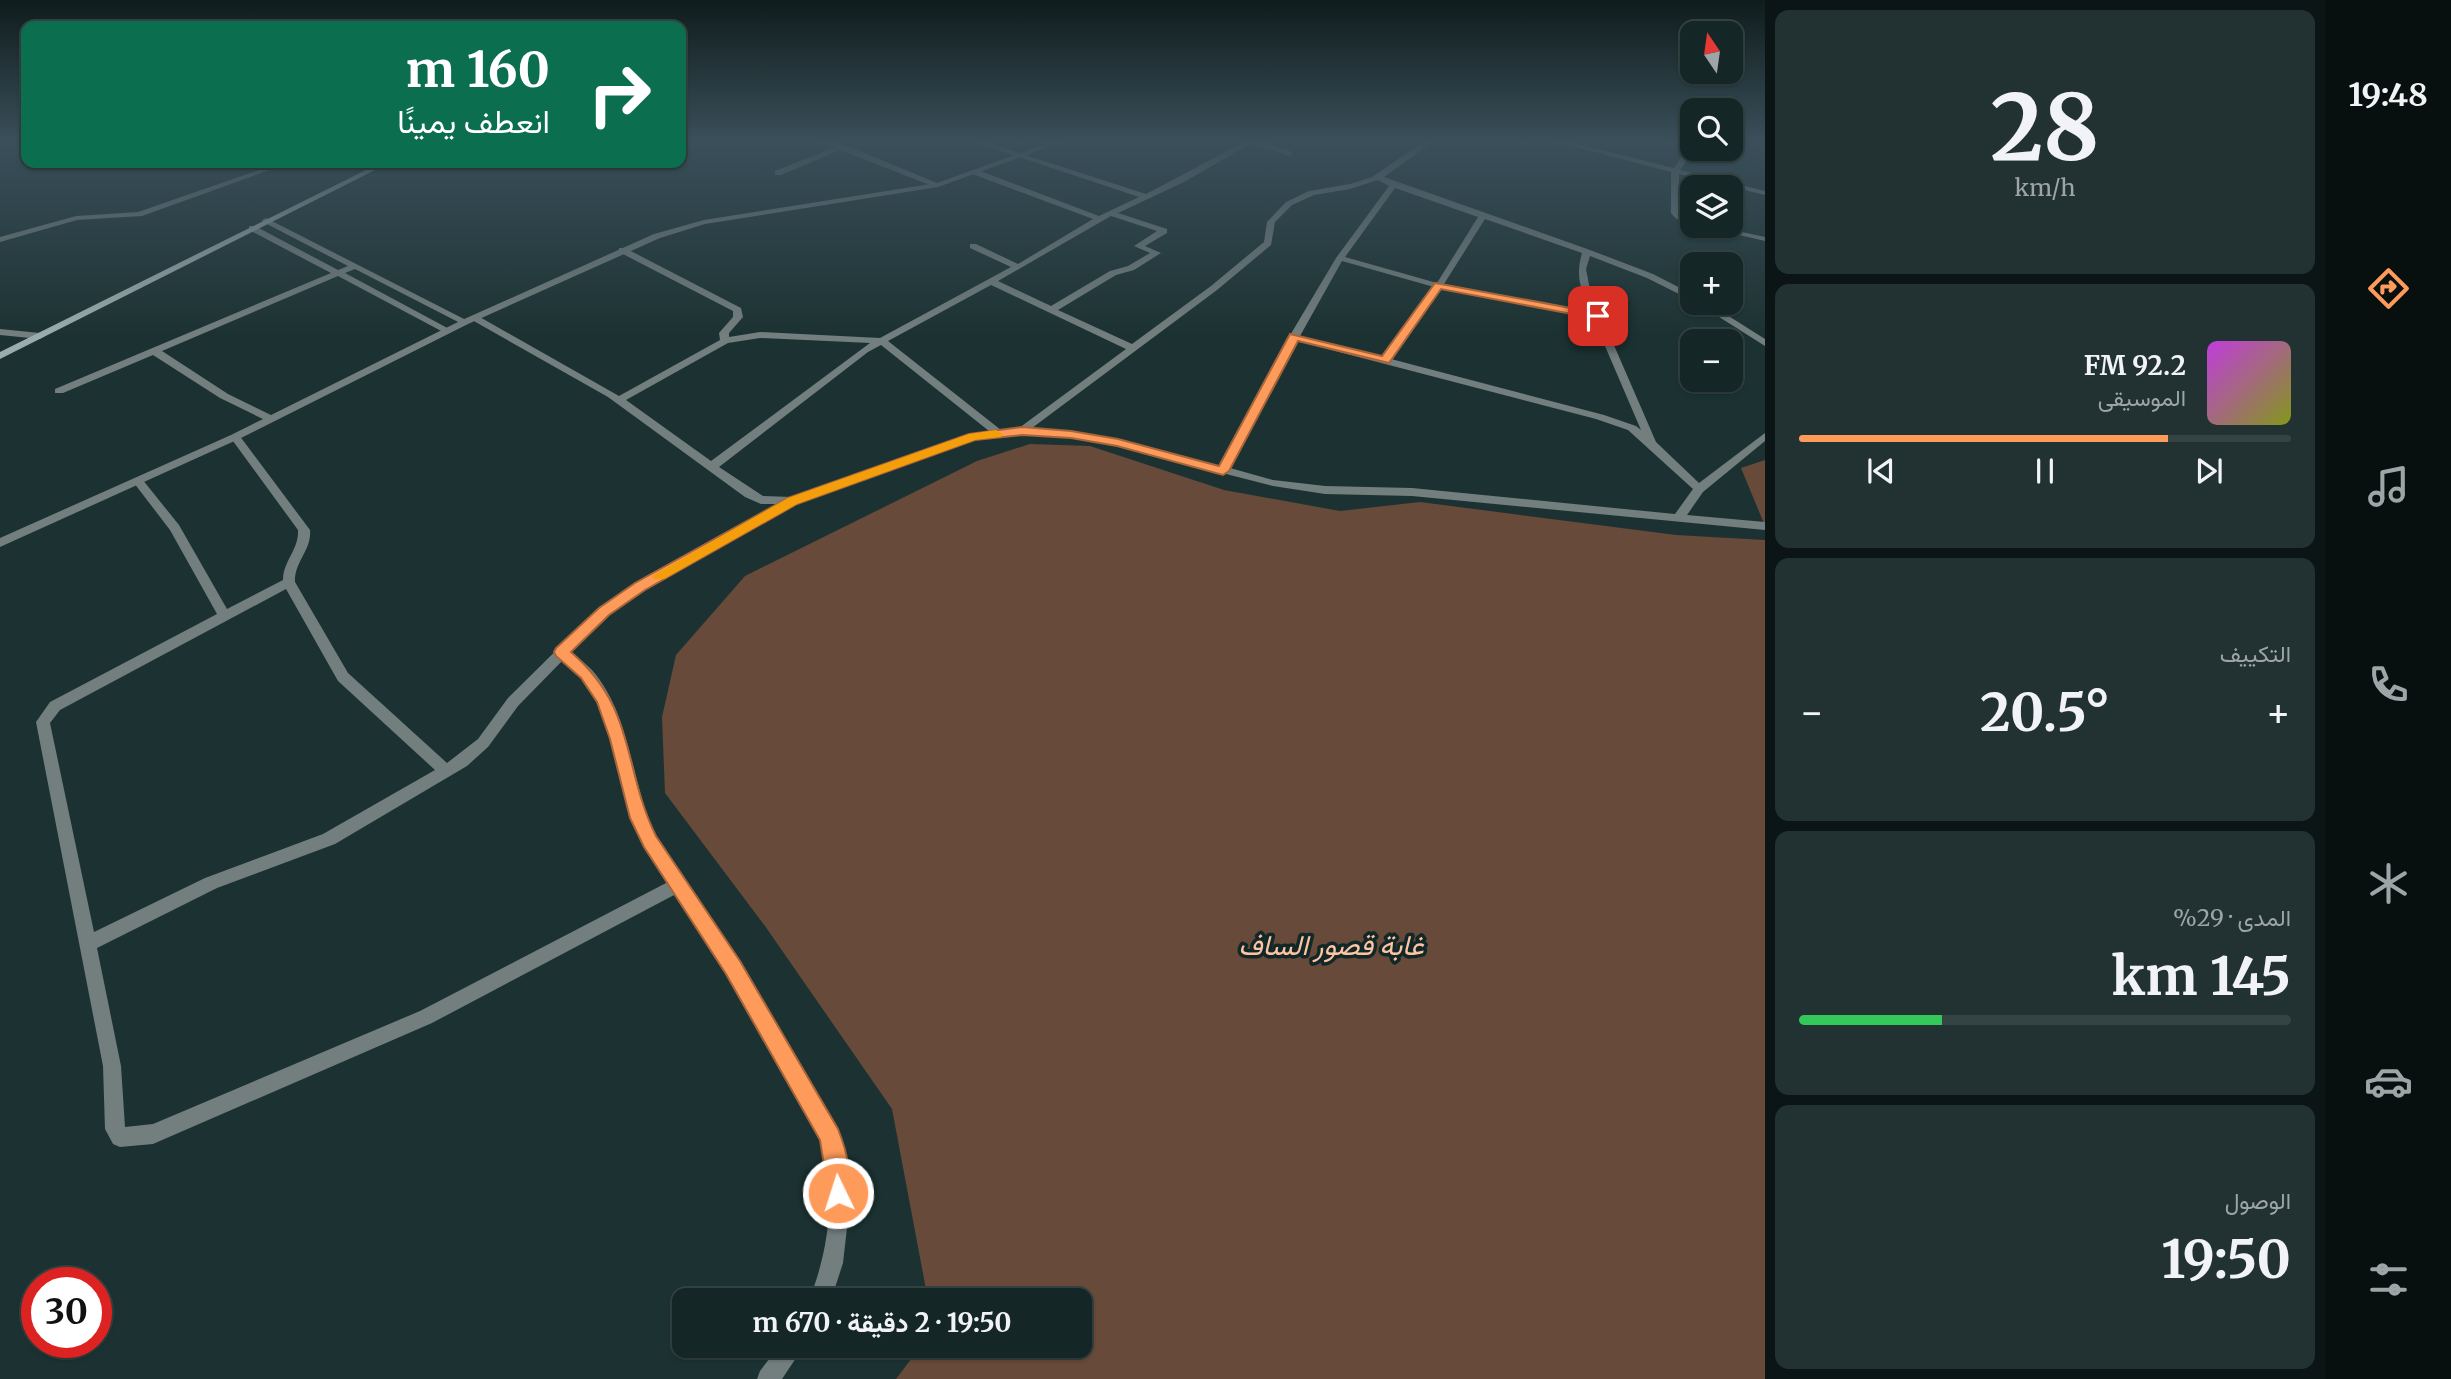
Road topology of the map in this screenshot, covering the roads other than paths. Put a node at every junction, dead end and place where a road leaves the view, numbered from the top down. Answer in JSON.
{"nodes":[{"id":1,"x":161,"y":206,"type":"edge"},
{"id":2,"x":294,"y":206,"type":"edge"},
{"id":3,"x":806,"y":206,"type":"edge"},
{"id":4,"x":1066,"y":206,"type":"edge"},
{"id":5,"x":1128,"y":206,"type":"edge"},
{"id":6,"x":1284,"y":206,"type":"edge"},
{"id":7,"x":1377,"y":206,"type":"edge"},
{"id":8,"x":1455,"y":206,"type":"edge"},
{"id":9,"x":1112,"y":214,"type":"junction"},
{"id":10,"x":1483,"y":216,"type":"junction"},
{"id":11,"x":1099,"y":219,"type":"junction"},
{"id":12,"x":266,"y":220,"type":"junction"},
{"id":13,"x":252,"y":228,"type":"junction"},
{"id":14,"x":1743,"y":234,"type":"edge"},
{"id":15,"x":1765,"y":239,"type":"edge"},
{"id":16,"x":0,"y":240,"type":"edge"},
{"id":17,"x":972,"y":246,"type":"dead end"},
{"id":18,"x":622,"y":250,"type":"junction"},
{"id":19,"x":1587,"y":252,"type":"junction"},
{"id":20,"x":1340,"y":258,"type":"junction"},
{"id":21,"x":355,"y":266,"type":"junction"},
{"id":22,"x":1018,"y":267,"type":"junction"},
{"id":23,"x":337,"y":273,"type":"junction"},
{"id":24,"x":992,"y":282,"type":"junction"},
{"id":25,"x":1439,"y":286,"type":"junction"},
{"id":26,"x":1680,"y":291,"type":"edge"},
{"id":27,"x":1051,"y":310,"type":"junction"},
{"id":28,"x":1721,"y":315,"type":"edge"},
{"id":29,"x":1598,"y":316,"type":"junction"},
{"id":30,"x":470,"y":320,"type":"junction"},
{"id":31,"x":448,"y":331,"type":"junction"},
{"id":32,"x":0,"y":332,"type":"edge"},
{"id":33,"x":40,"y":336,"type":"junction"},
{"id":34,"x":1294,"y":337,"type":"junction"},
{"id":35,"x":725,"y":341,"type":"junction"},
{"id":36,"x":882,"y":341,"type":"junction"},
{"id":37,"x":1765,"y":343,"type":"edge"},
{"id":38,"x":1132,"y":348,"type":"junction"},
{"id":39,"x":153,"y":350,"type":"junction"},
{"id":40,"x":0,"y":356,"type":"edge"},
{"id":41,"x":1385,"y":360,"type":"junction"},
{"id":42,"x":59,"y":391,"type":"dead end"},
{"id":43,"x":619,"y":400,"type":"junction"},
{"id":44,"x":271,"y":419,"type":"junction"},
{"id":45,"x":1022,"y":431,"type":"junction"},
{"id":46,"x":999,"y":434,"type":"junction"},
{"id":47,"x":1765,"y":436,"type":"edge"},
{"id":48,"x":235,"y":437,"type":"junction"},
{"id":49,"x":1651,"y":443,"type":"junction"},
{"id":50,"x":711,"y":467,"type":"junction"},
{"id":51,"x":1223,"y":471,"type":"junction"},
{"id":52,"x":138,"y":481,"type":"junction"},
{"id":53,"x":1699,"y":489,"type":"junction"},
{"id":54,"x":793,"y":501,"type":"junction"},
{"id":55,"x":1679,"y":517,"type":"junction"},
{"id":56,"x":1765,"y":526,"type":"edge"},
{"id":57,"x":0,"y":543,"type":"edge"},
{"id":58,"x":289,"y":582,"type":"junction"},
{"id":59,"x":225,"y":616,"type":"junction"},
{"id":60,"x":562,"y":652,"type":"junction"},
{"id":61,"x":445,"y":771,"type":"junction"},
{"id":62,"x":678,"y":884,"type":"junction"},
{"id":63,"x":88,"y":944,"type":"junction"},
{"id":64,"x":826,"y":1288,"type":"edge"},
{"id":65,"x":784,"y":1358,"type":"edge"},
{"id":66,"x":768,"y":1379,"type":"edge"}],
"edges":[{"from":1,"to":16,"type":"street"},
{"from":2,"to":12,"type":"main road"},
{"from":3,"to":18,"type":"street"},
{"from":4,"to":11,"type":"street"},
{"from":5,"to":9,"type":"street"},
{"from":6,"to":38,"type":"street"},
{"from":7,"to":20,"type":"street"},
{"from":8,"to":10,"type":"street"},
{"from":9,"to":11,"type":"street"},
{"from":9,"to":27,"type":"street"},
{"from":10,"to":19,"type":"street"},
{"from":10,"to":25,"type":"street"},
{"from":11,"to":22,"type":"street"},
{"from":12,"to":13,"type":"main road"},
{"from":12,"to":21,"type":"street"},
{"from":13,"to":23,"type":"street"},
{"from":13,"to":33,"type":"main road"},
{"from":14,"to":15,"type":"street"},
{"from":17,"to":22,"type":"street"},
{"from":18,"to":30,"type":"street"},
{"from":18,"to":35,"type":"street"},
{"from":19,"to":26,"type":"street"},
{"from":19,"to":29,"type":"street"},
{"from":20,"to":25,"type":"street"},
{"from":20,"to":34,"type":"street"},
{"from":21,"to":23,"type":"street"},
{"from":21,"to":30,"type":"street"},
{"from":22,"to":24,"type":"street"},
{"from":23,"to":31,"type":"street"},
{"from":23,"to":39,"type":"street"},
{"from":24,"to":27,"type":"street"},
{"from":24,"to":36,"type":"street"},
{"from":25,"to":29,"type":"street"},
{"from":25,"to":41,"type":"street"},
{"from":27,"to":38,"type":"street"},
{"from":28,"to":37,"type":"street"},
{"from":29,"to":49,"type":"street"},
{"from":30,"to":31,"type":"street"},
{"from":30,"to":43,"type":"street"},
{"from":31,"to":44,"type":"street"},
{"from":32,"to":33,"type":"street"},
{"from":33,"to":40,"type":"main road"},
{"from":34,"to":41,"type":"street"},
{"from":34,"to":51,"type":"street"},
{"from":35,"to":36,"type":"street"},
{"from":35,"to":43,"type":"street"},
{"from":36,"to":46,"type":"street"},
{"from":36,"to":50,"type":"street"},
{"from":38,"to":45,"type":"street"},
{"from":39,"to":42,"type":"street"},
{"from":39,"to":44,"type":"street"},
{"from":41,"to":49,"type":"street"},
{"from":43,"to":50,"type":"street"},
{"from":44,"to":48,"type":"street"},
{"from":45,"to":46,"type":"street"},
{"from":45,"to":51,"type":"street"},
{"from":46,"to":54,"type":"street"},
{"from":47,"to":53,"type":"street"},
{"from":48,"to":52,"type":"street"},
{"from":48,"to":58,"type":"street"},
{"from":49,"to":53,"type":"street"},
{"from":50,"to":54,"type":"street"},
{"from":51,"to":55,"type":"street"},
{"from":52,"to":57,"type":"street"},
{"from":52,"to":59,"type":"street"},
{"from":53,"to":55,"type":"street"},
{"from":54,"to":60,"type":"street"},
{"from":55,"to":56,"type":"street"},
{"from":58,"to":59,"type":"street"},
{"from":58,"to":61,"type":"street"},
{"from":59,"to":63,"type":"street"},
{"from":60,"to":61,"type":"street"},
{"from":60,"to":62,"type":"street"},
{"from":61,"to":63,"type":"street"},
{"from":62,"to":63,"type":"street"},
{"from":62,"to":64,"type":"street"},
{"from":65,"to":66,"type":"street"}]}
